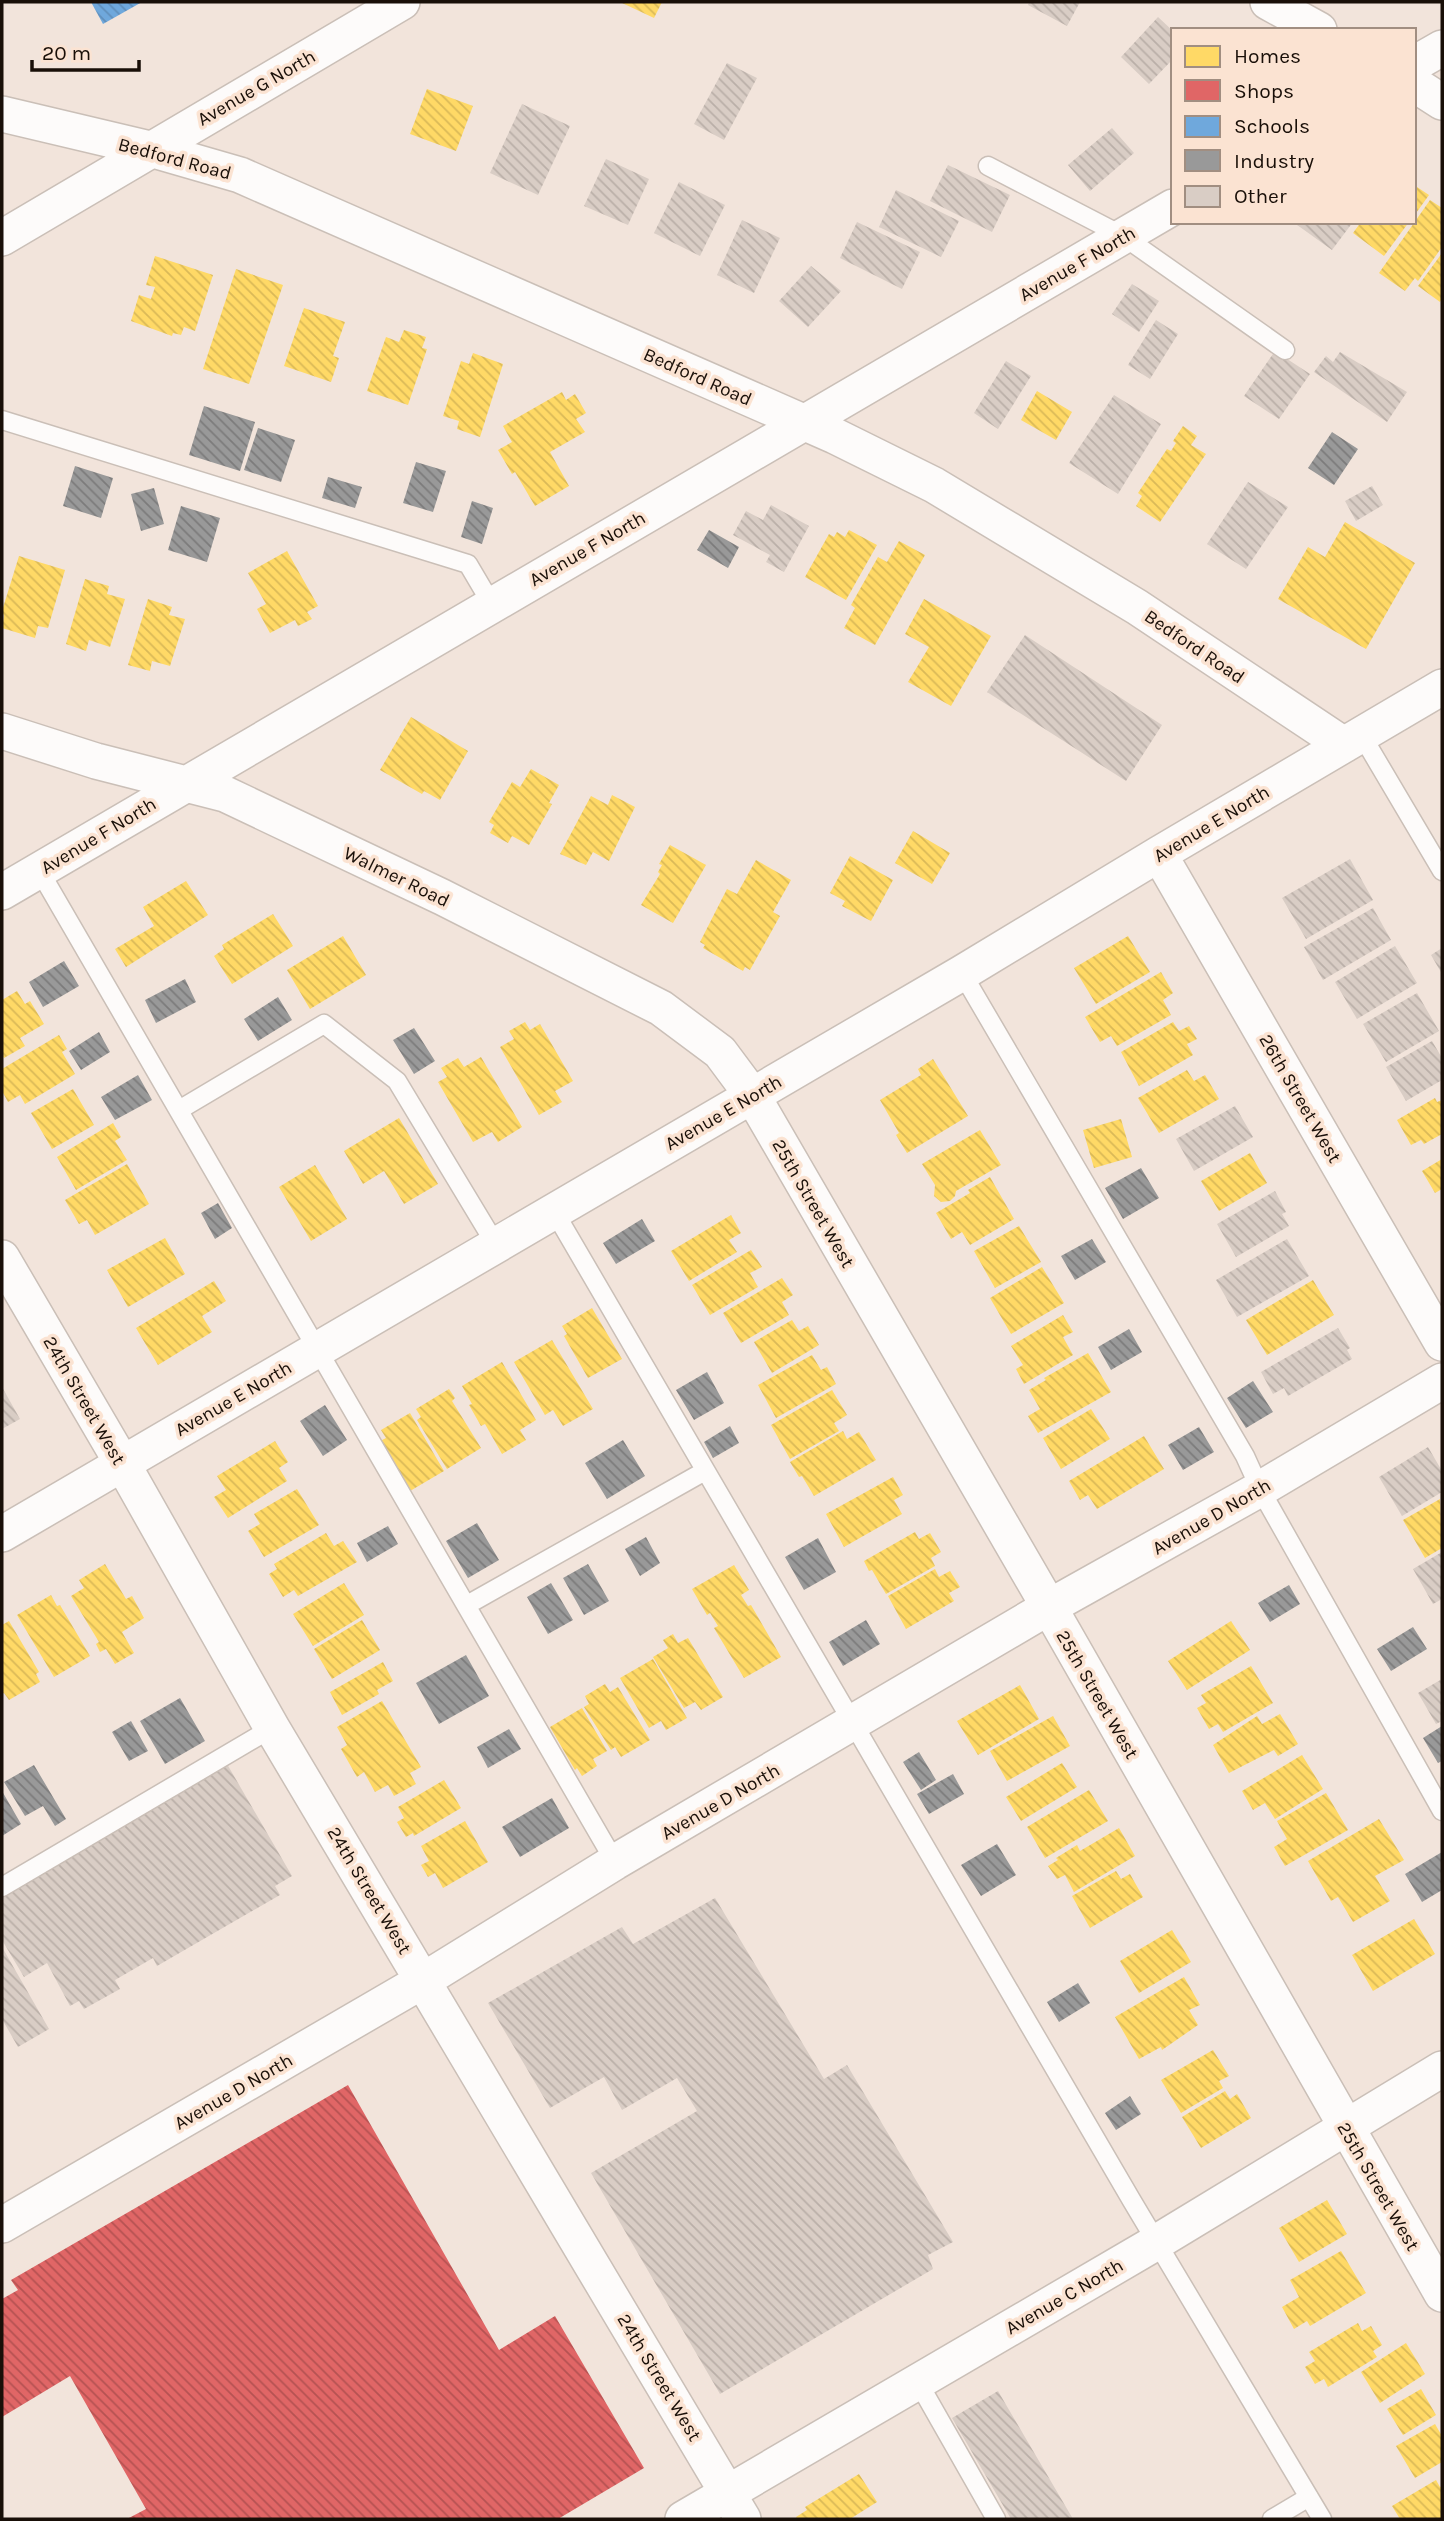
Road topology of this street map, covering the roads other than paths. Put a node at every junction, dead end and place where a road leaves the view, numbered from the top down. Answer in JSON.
{"nodes":[{"id":1,"x":402,"y":2,"type":"edge"},
{"id":2,"x":1268,"y":2,"type":"edge"},
{"id":3,"x":1315,"y":28,"type":"edge"},
{"id":4,"x":1442,"y":48,"type":"edge"},
{"id":5,"x":1416,"y":63,"type":"edge"},
{"id":6,"x":1416,"y":85,"type":"edge"},
{"id":7,"x":1442,"y":102,"type":"edge"},
{"id":8,"x":2,"y":114,"type":"edge"},
{"id":9,"x":150,"y":149,"type":"junction"},
{"id":10,"x":988,"y":166,"type":"dead end"},
{"id":11,"x":1171,"y":208,"type":"edge"},
{"id":12,"x":1124,"y":236,"type":"junction"},
{"id":13,"x":2,"y":238,"type":"edge"},
{"id":14,"x":1285,"y":350,"type":"dead end"},
{"id":15,"x":2,"y":420,"type":"edge"},
{"id":16,"x":803,"y":422,"type":"junction"},
{"id":17,"x":491,"y":603,"type":"junction"},
{"id":18,"x":1442,"y":687,"type":"edge"},
{"id":19,"x":2,"y":731,"type":"edge"},
{"id":20,"x":1352,"y":740,"type":"junction"},
{"id":21,"x":185,"y":783,"type":"junction"},
{"id":22,"x":1159,"y":854,"type":"junction"},
{"id":23,"x":39,"y":870,"type":"junction"},
{"id":24,"x":1442,"y":871,"type":"edge"},
{"id":25,"x":2,"y":892,"type":"edge"},
{"id":26,"x":962,"y":973,"type":"junction"},
{"id":27,"x":752,"y":1095,"type":"junction"},
{"id":28,"x":179,"y":1110,"type":"junction"},
{"id":29,"x":554,"y":1211,"type":"junction"},
{"id":30,"x":496,"y":1245,"type":"junction"},
{"id":31,"x":2,"y":1258,"type":"edge"},
{"id":32,"x":1442,"y":1343,"type":"edge"},
{"id":33,"x":318,"y":1349,"type":"junction"},
{"id":34,"x":1442,"y":1381,"type":"edge"},
{"id":35,"x":122,"y":1463,"type":"junction"},
{"id":36,"x":705,"y":1471,"type":"junction"},
{"id":37,"x":1260,"y":1489,"type":"junction"},
{"id":38,"x":2,"y":1534,"type":"edge"},
{"id":39,"x":467,"y":1605,"type":"junction"},
{"id":40,"x":1049,"y":1607,"type":"junction"},
{"id":41,"x":852,"y":1723,"type":"junction"},
{"id":42,"x":272,"y":1728,"type":"junction"},
{"id":43,"x":1442,"y":1811,"type":"edge"},
{"id":44,"x":615,"y":1862,"type":"junction"},
{"id":45,"x":2,"y":1887,"type":"edge"},
{"id":46,"x":424,"y":1980,"type":"junction"},
{"id":47,"x":1442,"y":2069,"type":"edge"},
{"id":48,"x":1346,"y":2129,"type":"junction"},
{"id":49,"x":2,"y":2225,"type":"edge"},
{"id":50,"x":1157,"y":2242,"type":"junction"},
{"id":51,"x":1442,"y":2294,"type":"edge"},
{"id":52,"x":918,"y":2382,"type":"junction"},
{"id":53,"x":1309,"y":2497,"type":"junction"},
{"id":54,"x":735,"y":2506,"type":"edge"},
{"id":55,"x":683,"y":2519,"type":"edge"},
{"id":56,"x":996,"y":2519,"type":"edge"},
{"id":57,"x":1272,"y":2519,"type":"edge"},
{"id":58,"x":1322,"y":2519,"type":"edge"}],
"edges":[{"from":1,"to":9,"type":"street","name":"Avenue G North"},
{"from":2,"to":3,"type":"street"},
{"from":4,"to":5,"type":"street"},
{"from":6,"to":7,"type":"street"},
{"from":8,"to":9,"type":"street","name":"Bedford Road"},
{"from":9,"to":13,"type":"street","name":"Avenue G North"},
{"from":9,"to":16,"type":"street","name":"Bedford Road"},
{"from":10,"to":12,"type":"lane"},
{"from":11,"to":12,"type":"street","name":"Avenue F North"},
{"from":12,"to":14,"type":"lane"},
{"from":12,"to":16,"type":"street","name":"Avenue F North"},
{"from":15,"to":17,"type":"lane"},
{"from":16,"to":17,"type":"street","name":"Avenue F North"},
{"from":16,"to":20,"type":"street","name":"Bedford Road"},
{"from":17,"to":21,"type":"street","name":"Avenue F North"},
{"from":18,"to":20,"type":"street","name":"Avenue E North"},
{"from":19,"to":21,"type":"street","name":"Walmer Road"},
{"from":20,"to":22,"type":"street","name":"Avenue E North"},
{"from":20,"to":24,"type":"lane"},
{"from":21,"to":23,"type":"street","name":"Avenue F North"},
{"from":21,"to":27,"type":"street","name":"Walmer Road"},
{"from":22,"to":26,"type":"street","name":"Avenue E North"},
{"from":22,"to":32,"type":"street","name":"26th Street West"},
{"from":23,"to":25,"type":"street","name":"Avenue F North"},
{"from":23,"to":28,"type":"lane"},
{"from":26,"to":27,"type":"street","name":"Avenue E North"},
{"from":26,"to":37,"type":"lane"},
{"from":27,"to":29,"type":"street","name":"Avenue E North"},
{"from":27,"to":40,"type":"street","name":"25th Street West"},
{"from":28,"to":30,"type":"lane"},
{"from":28,"to":33,"type":"lane"},
{"from":29,"to":30,"type":"street","name":"Avenue E North"},
{"from":29,"to":36,"type":"lane"},
{"from":30,"to":33,"type":"street","name":"Avenue E North"},
{"from":31,"to":35,"type":"street","name":"24th Street West"},
{"from":33,"to":35,"type":"street","name":"Avenue E North"},
{"from":33,"to":39,"type":"lane"},
{"from":34,"to":37,"type":"street","name":"Avenue D North"},
{"from":35,"to":38,"type":"street","name":"Avenue E North"},
{"from":35,"to":42,"type":"street","name":"24th Street West"},
{"from":36,"to":39,"type":"lane"},
{"from":36,"to":41,"type":"lane"},
{"from":37,"to":40,"type":"street","name":"Avenue D North"},
{"from":37,"to":43,"type":"lane"},
{"from":39,"to":44,"type":"lane"},
{"from":40,"to":41,"type":"street","name":"Avenue D North"},
{"from":40,"to":48,"type":"street","name":"25th Street West"},
{"from":41,"to":44,"type":"street","name":"Avenue D North"},
{"from":41,"to":50,"type":"lane"},
{"from":42,"to":45,"type":"lane"},
{"from":42,"to":46,"type":"street","name":"24th Street West"},
{"from":44,"to":46,"type":"street","name":"Avenue D North"},
{"from":46,"to":49,"type":"street","name":"Avenue D North"},
{"from":46,"to":54,"type":"street","name":"24th Street West"},
{"from":47,"to":48,"type":"street","name":"Avenue C North"},
{"from":48,"to":50,"type":"street","name":"Avenue C North"},
{"from":48,"to":51,"type":"street","name":"25th Street West"},
{"from":50,"to":52,"type":"street","name":"Avenue C North"},
{"from":50,"to":53,"type":"lane"},
{"from":52,"to":54,"type":"street","name":"Avenue C North"},
{"from":52,"to":56,"type":"lane"},
{"from":53,"to":57,"type":"lane"},
{"from":53,"to":58,"type":"lane"},
{"from":54,"to":55,"type":"street","name":"Avenue C North"}]}
